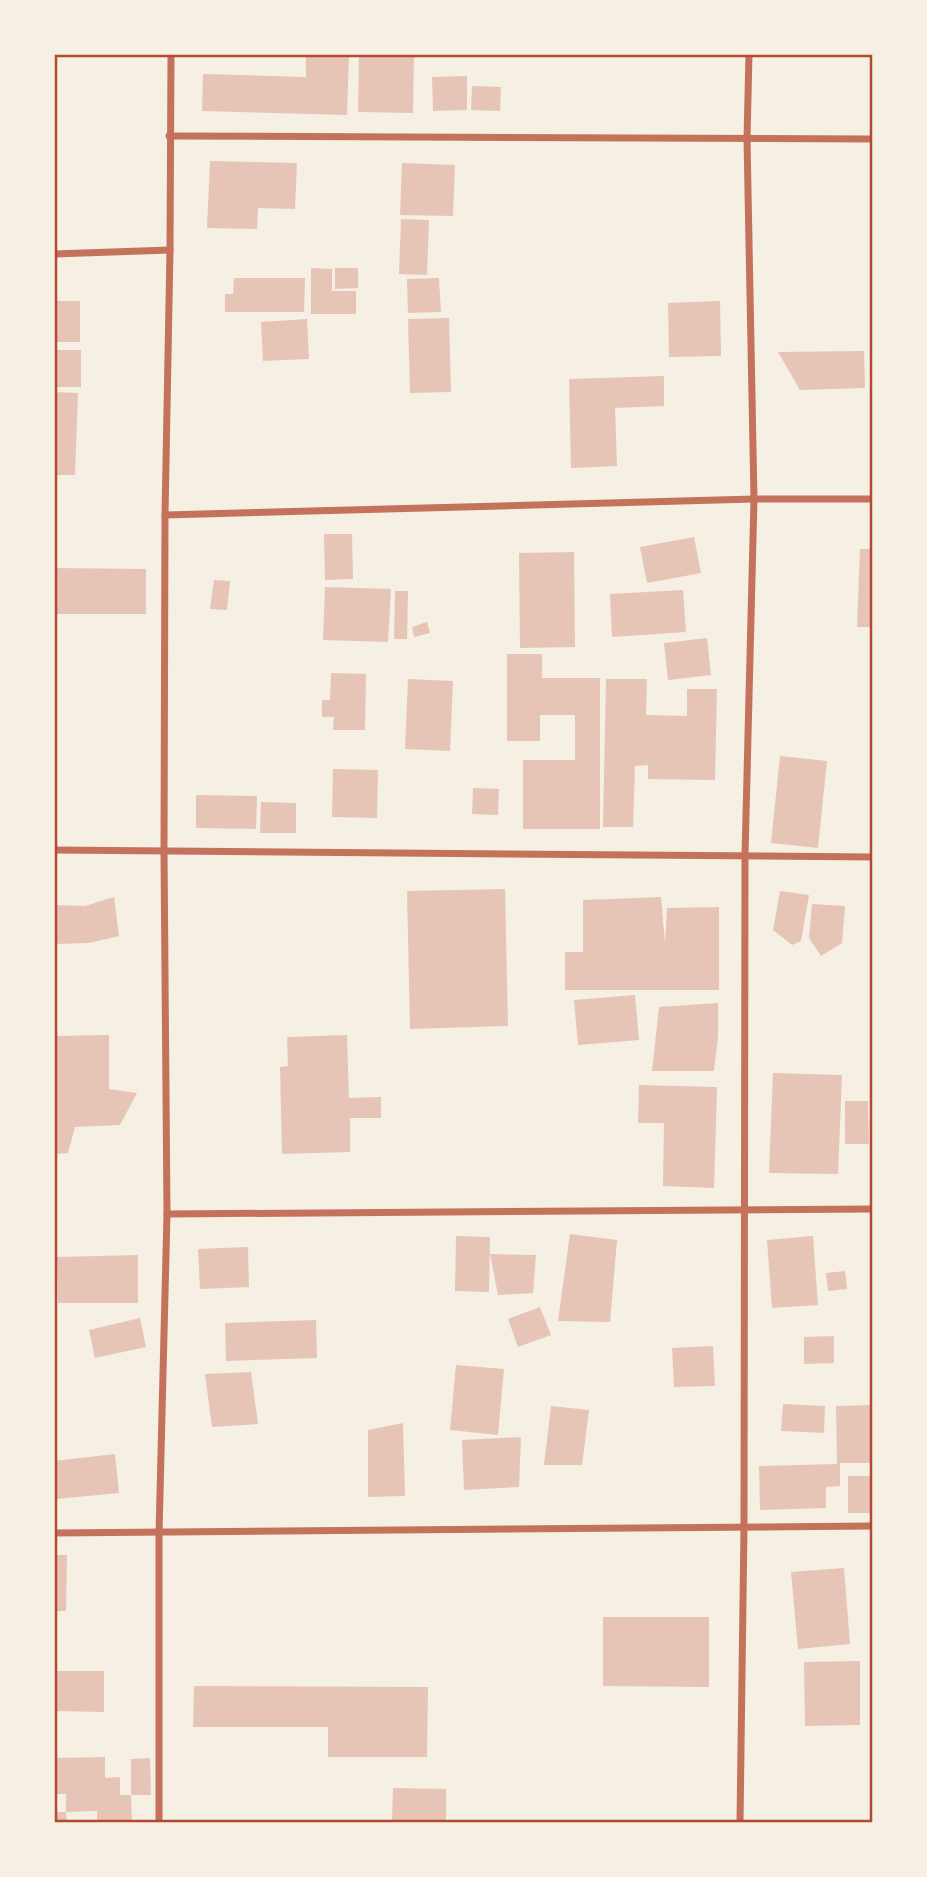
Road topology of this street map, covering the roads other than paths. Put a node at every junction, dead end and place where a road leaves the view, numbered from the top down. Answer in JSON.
{"nodes":[{"id":1,"x":171,"y":54,"type":"edge"},
{"id":2,"x":749,"y":54,"type":"edge"},
{"id":3,"x":169,"y":136,"type":"junction"},
{"id":4,"x":747,"y":139,"type":"junction"},
{"id":5,"x":873,"y":139,"type":"edge"},
{"id":6,"x":170,"y":250,"type":"junction"},
{"id":7,"x":54,"y":254,"type":"edge"},
{"id":8,"x":754,"y":499,"type":"junction"},
{"id":9,"x":873,"y":499,"type":"edge"},
{"id":10,"x":165,"y":515,"type":"junction"},
{"id":11,"x":54,"y":850,"type":"edge"},
{"id":12,"x":164,"y":852,"type":"junction"},
{"id":13,"x":745,"y":855,"type":"junction"},
{"id":14,"x":873,"y":857,"type":"edge"},
{"id":15,"x":873,"y":1209,"type":"edge"},
{"id":16,"x":744,"y":1211,"type":"junction"},
{"id":17,"x":167,"y":1214,"type":"junction"},
{"id":18,"x":873,"y":1526,"type":"edge"},
{"id":19,"x":744,"y":1527,"type":"junction"},
{"id":20,"x":54,"y":1533,"type":"edge"},
{"id":21,"x":159,"y":1534,"type":"junction"},
{"id":22,"x":159,"y":1823,"type":"edge"},
{"id":23,"x":740,"y":1823,"type":"edge"}],
"edges":[{"from":1,"to":3,"type":"street"},
{"from":2,"to":4,"type":"street"},
{"from":3,"to":4,"type":"street"},
{"from":3,"to":6,"type":"street"},
{"from":4,"to":5,"type":"street"},
{"from":4,"to":8,"type":"street"},
{"from":6,"to":7,"type":"street"},
{"from":6,"to":10,"type":"street"},
{"from":8,"to":9,"type":"street"},
{"from":8,"to":10,"type":"street"},
{"from":8,"to":13,"type":"street"},
{"from":10,"to":12,"type":"street"},
{"from":11,"to":12,"type":"street"},
{"from":12,"to":13,"type":"street"},
{"from":12,"to":17,"type":"street"},
{"from":13,"to":14,"type":"street"},
{"from":13,"to":16,"type":"street"},
{"from":15,"to":16,"type":"street"},
{"from":16,"to":17,"type":"street"},
{"from":16,"to":19,"type":"street"},
{"from":17,"to":21,"type":"street"},
{"from":18,"to":19,"type":"street"},
{"from":19,"to":21,"type":"street"},
{"from":19,"to":23,"type":"street"},
{"from":20,"to":21,"type":"street"},
{"from":21,"to":22,"type":"street"}]}
